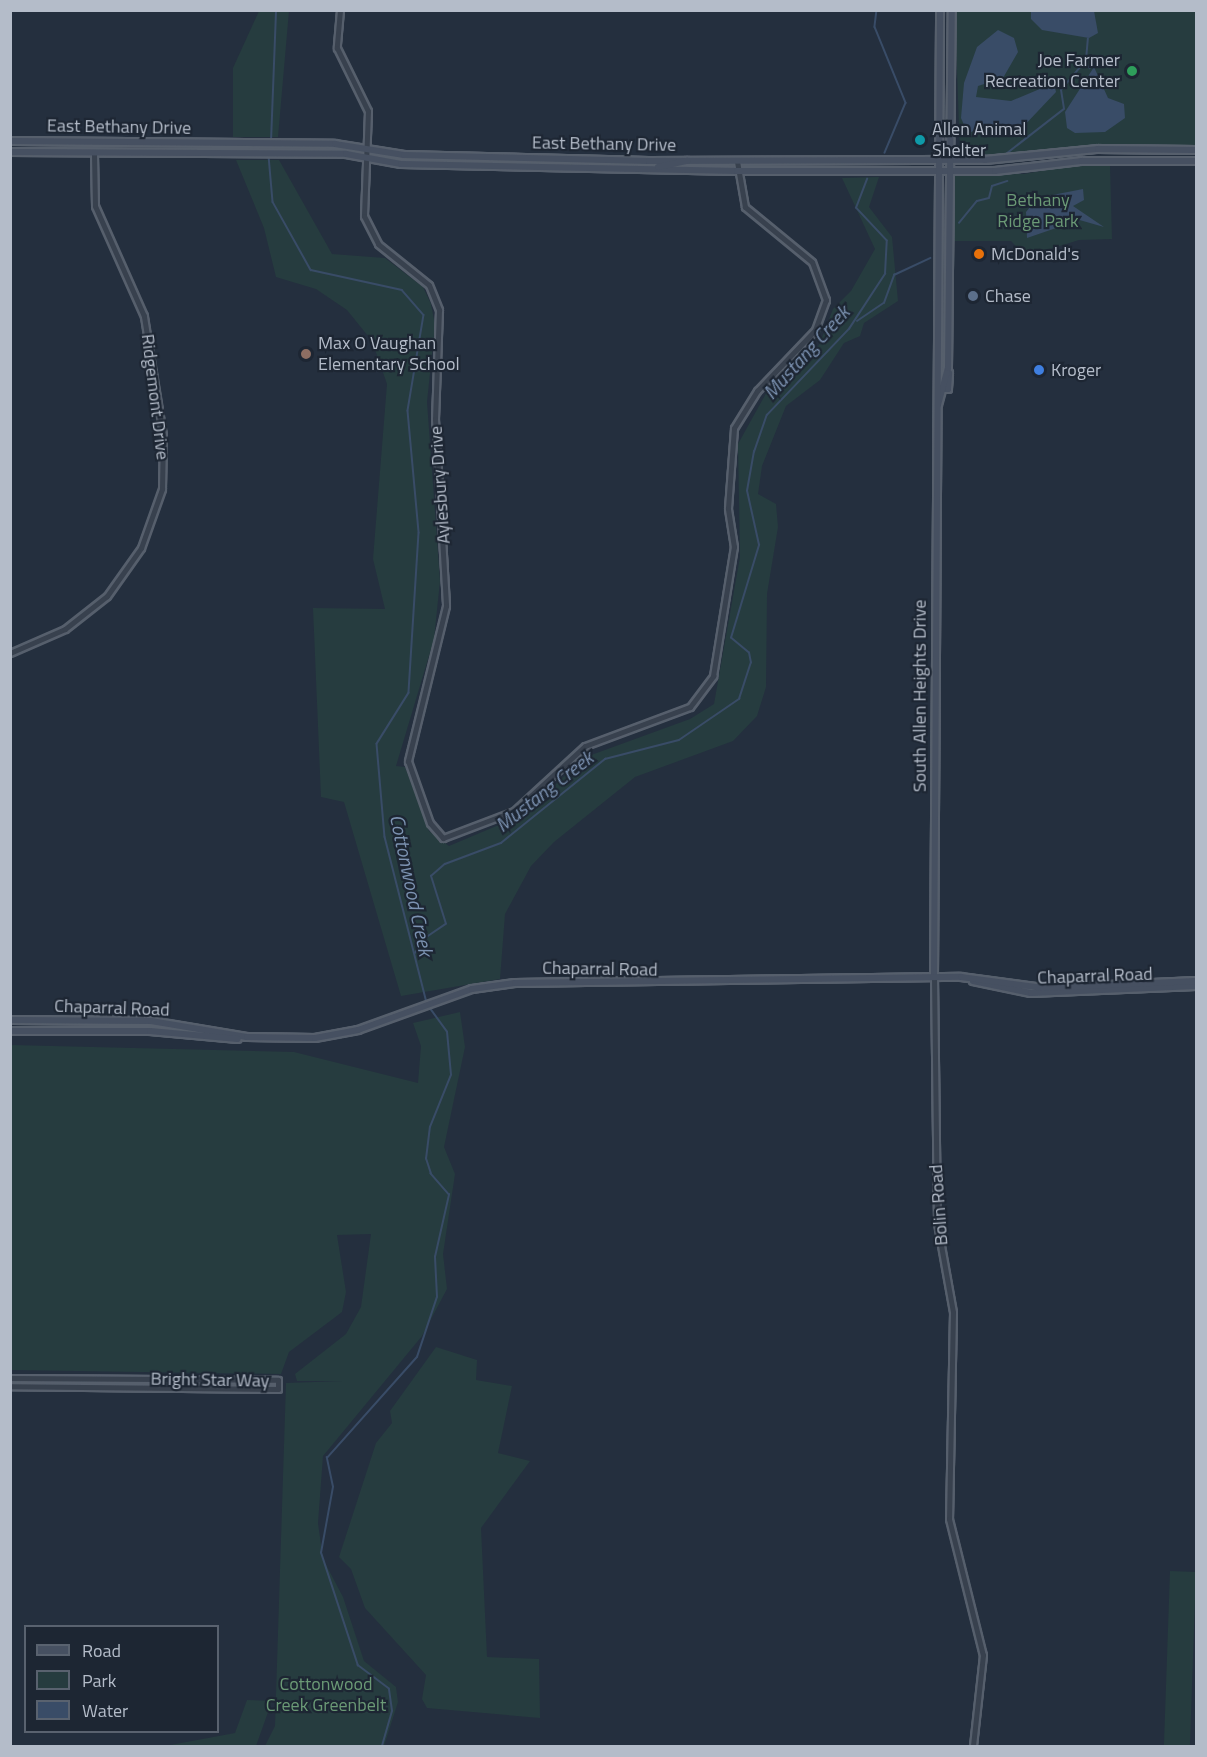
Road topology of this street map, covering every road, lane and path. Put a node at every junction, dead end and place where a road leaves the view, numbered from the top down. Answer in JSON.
{"nodes":[{"id":1,"x":340,"y":10,"type":"edge"},
{"id":2,"x":940,"y":10,"type":"edge"},
{"id":3,"x":952,"y":10,"type":"edge"},
{"id":4,"x":953,"y":62,"type":"junction"},
{"id":5,"x":940,"y":63,"type":"junction"},
{"id":6,"x":10,"y":141,"type":"edge"},
{"id":7,"x":35,"y":141,"type":"junction"},
{"id":8,"x":92,"y":142,"type":"junction"},
{"id":9,"x":149,"y":142,"type":"junction"},
{"id":10,"x":366,"y":147,"type":"junction"},
{"id":11,"x":1171,"y":149,"type":"junction"},
{"id":12,"x":1197,"y":150,"type":"edge"},
{"id":13,"x":10,"y":152,"type":"edge"},
{"id":14,"x":35,"y":152,"type":"junction"},
{"id":15,"x":94,"y":153,"type":"junction"},
{"id":16,"x":152,"y":153,"type":"junction"},
{"id":17,"x":366,"y":156,"type":"junction"},
{"id":18,"x":476,"y":157,"type":"junction"},
{"id":19,"x":591,"y":159,"type":"junction"},
{"id":20,"x":939,"y":160,"type":"junction"},
{"id":21,"x":952,"y":160,"type":"junction"},
{"id":22,"x":687,"y":161,"type":"junction"},
{"id":23,"x":737,"y":161,"type":"junction"},
{"id":24,"x":1170,"y":161,"type":"junction"},
{"id":25,"x":1197,"y":161,"type":"edge"},
{"id":26,"x":476,"y":166,"type":"junction"},
{"id":27,"x":591,"y":169,"type":"junction"},
{"id":28,"x":645,"y":170,"type":"junction"},
{"id":29,"x":737,"y":171,"type":"junction"},
{"id":30,"x":939,"y":171,"type":"junction"},
{"id":31,"x":952,"y":171,"type":"junction"},
{"id":32,"x":937,"y":277,"type":"junction"},
{"id":33,"x":948,"y":277,"type":"junction"},
{"id":34,"x":935,"y":354,"type":"junction"},
{"id":35,"x":942,"y":389,"type":"junction"},
{"id":36,"x":935,"y":415,"type":"junction"},
{"id":37,"x":10,"y":653,"type":"edge"},
{"id":38,"x":934,"y":976,"type":"junction"},
{"id":39,"x":961,"y":976,"type":"junction"},
{"id":40,"x":1197,"y":981,"type":"edge"},
{"id":41,"x":1197,"y":986,"type":"edge"},
{"id":42,"x":10,"y":1020,"type":"edge"},
{"id":43,"x":10,"y":1031,"type":"edge"},
{"id":44,"x":247,"y":1037,"type":"junction"},
{"id":45,"x":10,"y":1378,"type":"edge"},
{"id":46,"x":10,"y":1386,"type":"edge"},
{"id":47,"x":974,"y":1746,"type":"edge"}],
"edges":[{"from":1,"to":10,"type":"street","name":"Aylesbury Drive"},
{"from":2,"to":5,"type":"main road","name":"South Allen Heights Drive"},
{"from":3,"to":4,"type":"main road","name":"South Allen Heights Drive"},
{"from":4,"to":5,"type":"main road"},
{"from":4,"to":21,"type":"main road","name":"South Allen Heights Drive"},
{"from":5,"to":20,"type":"main road","name":"South Allen Heights Drive"},
{"from":6,"to":7,"type":"main road","name":"East Bethany Drive"},
{"from":7,"to":8,"type":"main road","name":"East Bethany Drive"},
{"from":7,"to":14,"type":"main road"},
{"from":8,"to":9,"type":"main road","name":"East Bethany Drive"},
{"from":8,"to":15,"type":"main road"},
{"from":9,"to":10,"type":"main road","name":"East Bethany Drive"},
{"from":9,"to":16,"type":"main road"},
{"from":10,"to":17,"type":"street","name":"Aylesbury Drive"},
{"from":10,"to":18,"type":"main road","name":"East Bethany Drive"},
{"from":11,"to":12,"type":"main road","name":"East Bethany Drive"},
{"from":11,"to":21,"type":"main road","name":"East Bethany Drive"},
{"from":11,"to":24,"type":"main road"},
{"from":13,"to":14,"type":"main road","name":"East Bethany Drive"},
{"from":14,"to":15,"type":"main road","name":"East Bethany Drive"},
{"from":15,"to":16,"type":"main road","name":"East Bethany Drive"},
{"from":15,"to":37,"type":"street","name":"Ridgemont Drive"},
{"from":16,"to":17,"type":"main road","name":"East Bethany Drive"},
{"from":17,"to":26,"type":"main road","name":"East Bethany Drive"},
{"from":17,"to":29,"type":"street","name":"Aylesbury Drive"},
{"from":18,"to":19,"type":"main road","name":"East Bethany Drive"},
{"from":18,"to":26,"type":"main road"},
{"from":19,"to":22,"type":"main road","name":"East Bethany Drive"},
{"from":19,"to":27,"type":"main road"},
{"from":20,"to":21,"type":"main road","name":"East Bethany Drive"},
{"from":20,"to":23,"type":"main road","name":"East Bethany Drive"},
{"from":20,"to":30,"type":"main road","name":"South Allen Heights Drive"},
{"from":21,"to":31,"type":"main road","name":"South Allen Heights Drive"},
{"from":22,"to":23,"type":"main road","name":"East Bethany Drive"},
{"from":22,"to":28,"type":"main road"},
{"from":23,"to":29,"type":"street"},
{"from":24,"to":25,"type":"main road","name":"East Bethany Drive"},
{"from":24,"to":31,"type":"main road","name":"East Bethany Drive"},
{"from":26,"to":27,"type":"main road","name":"East Bethany Drive"},
{"from":27,"to":28,"type":"main road","name":"East Bethany Drive"},
{"from":28,"to":29,"type":"main road","name":"East Bethany Drive"},
{"from":29,"to":30,"type":"main road","name":"East Bethany Drive"},
{"from":30,"to":31,"type":"main road","name":"East Bethany Drive"},
{"from":30,"to":32,"type":"main road","name":"South Allen Heights Drive"},
{"from":31,"to":33,"type":"main road","name":"South Allen Heights Drive"},
{"from":32,"to":33,"type":"main road"},
{"from":32,"to":34,"type":"main road","name":"South Allen Heights Drive"},
{"from":33,"to":35,"type":"main road","name":"South Allen Heights Drive"},
{"from":34,"to":35,"type":"main road"},
{"from":34,"to":36,"type":"main road","name":"South Allen Heights Drive"},
{"from":35,"to":36,"type":"main road","name":"South Allen Heights Drive"},
{"from":36,"to":38,"type":"main road","name":"South Allen Heights Drive"},
{"from":38,"to":39,"type":"main road","name":"Chaparral Road"},
{"from":38,"to":44,"type":"main road","name":"Chaparral Road"},
{"from":38,"to":47,"type":"street","name":"Bolin Road"},
{"from":39,"to":40,"type":"main road","name":"Chaparral Road"},
{"from":39,"to":41,"type":"main road","name":"Chaparral Road"},
{"from":42,"to":44,"type":"main road","name":"Chaparral Road"},
{"from":43,"to":44,"type":"main road","name":"Chaparral Road"},
{"from":45,"to":46,"type":"street","name":"Bright Star Way"}]}
